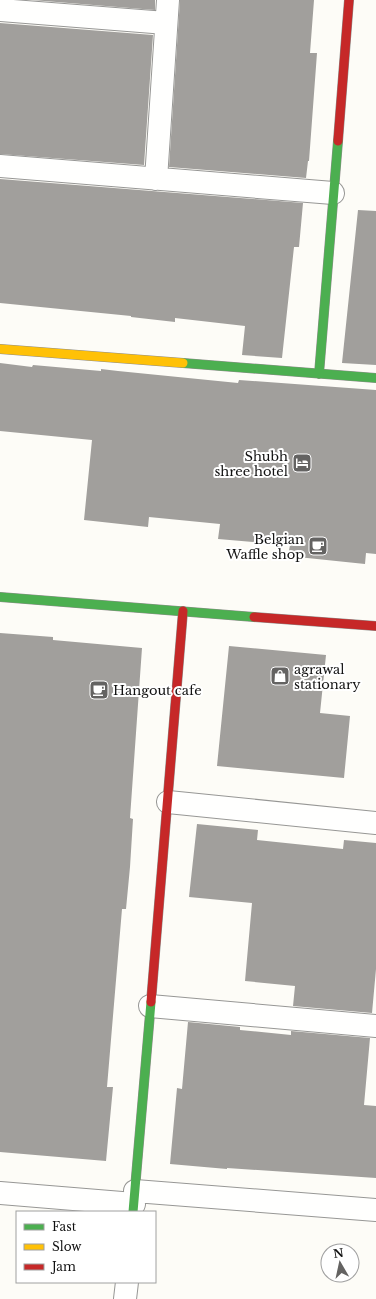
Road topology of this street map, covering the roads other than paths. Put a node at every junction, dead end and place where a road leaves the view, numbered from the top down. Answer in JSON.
{"nodes":[{"id":1,"x":168,"y":0,"type":"edge"},
{"id":2,"x":349,"y":0,"type":"edge"},
{"id":3,"x":0,"y":10,"type":"edge"},
{"id":4,"x":166,"y":23,"type":"junction"},
{"id":5,"x":0,"y":166,"type":"edge"},
{"id":6,"x":156,"y":179,"type":"junction"},
{"id":7,"x":334,"y":193,"type":"junction"},
{"id":8,"x":0,"y":349,"type":"edge"},
{"id":9,"x":319,"y":374,"type":"junction"},
{"id":10,"x":376,"y":378,"type":"edge"},
{"id":11,"x":0,"y":597,"type":"edge"},
{"id":12,"x":183,"y":611,"type":"junction"},
{"id":13,"x":376,"y":626,"type":"edge"},
{"id":14,"x":168,"y":802,"type":"junction"},
{"id":15,"x":376,"y":823,"type":"edge"},
{"id":16,"x":150,"y":1006,"type":"junction"},
{"id":17,"x":376,"y":1026,"type":"edge"},
{"id":18,"x":0,"y":1193,"type":"edge"},
{"id":19,"x":134,"y":1202,"type":"edge"},
{"id":20,"x":376,"y":1210,"type":"edge"},
{"id":21,"x":127,"y":1283,"type":"edge"},
{"id":22,"x":125,"y":1299,"type":"edge"}],
"edges":[{"from":1,"to":4,"type":"street"},
{"from":2,"to":7,"type":"street"},
{"from":3,"to":4,"type":"street"},
{"from":4,"to":6,"type":"street"},
{"from":5,"to":6,"type":"street"},
{"from":6,"to":7,"type":"street"},
{"from":7,"to":9,"type":"street"},
{"from":8,"to":9,"type":"street"},
{"from":9,"to":10,"type":"street"},
{"from":11,"to":12,"type":"street"},
{"from":12,"to":13,"type":"street"},
{"from":12,"to":14,"type":"street"},
{"from":14,"to":15,"type":"street"},
{"from":14,"to":16,"type":"street"},
{"from":16,"to":17,"type":"street"},
{"from":16,"to":19,"type":"street"},
{"from":18,"to":19,"type":"street"},
{"from":19,"to":20,"type":"street"},
{"from":21,"to":22,"type":"street"}]}
